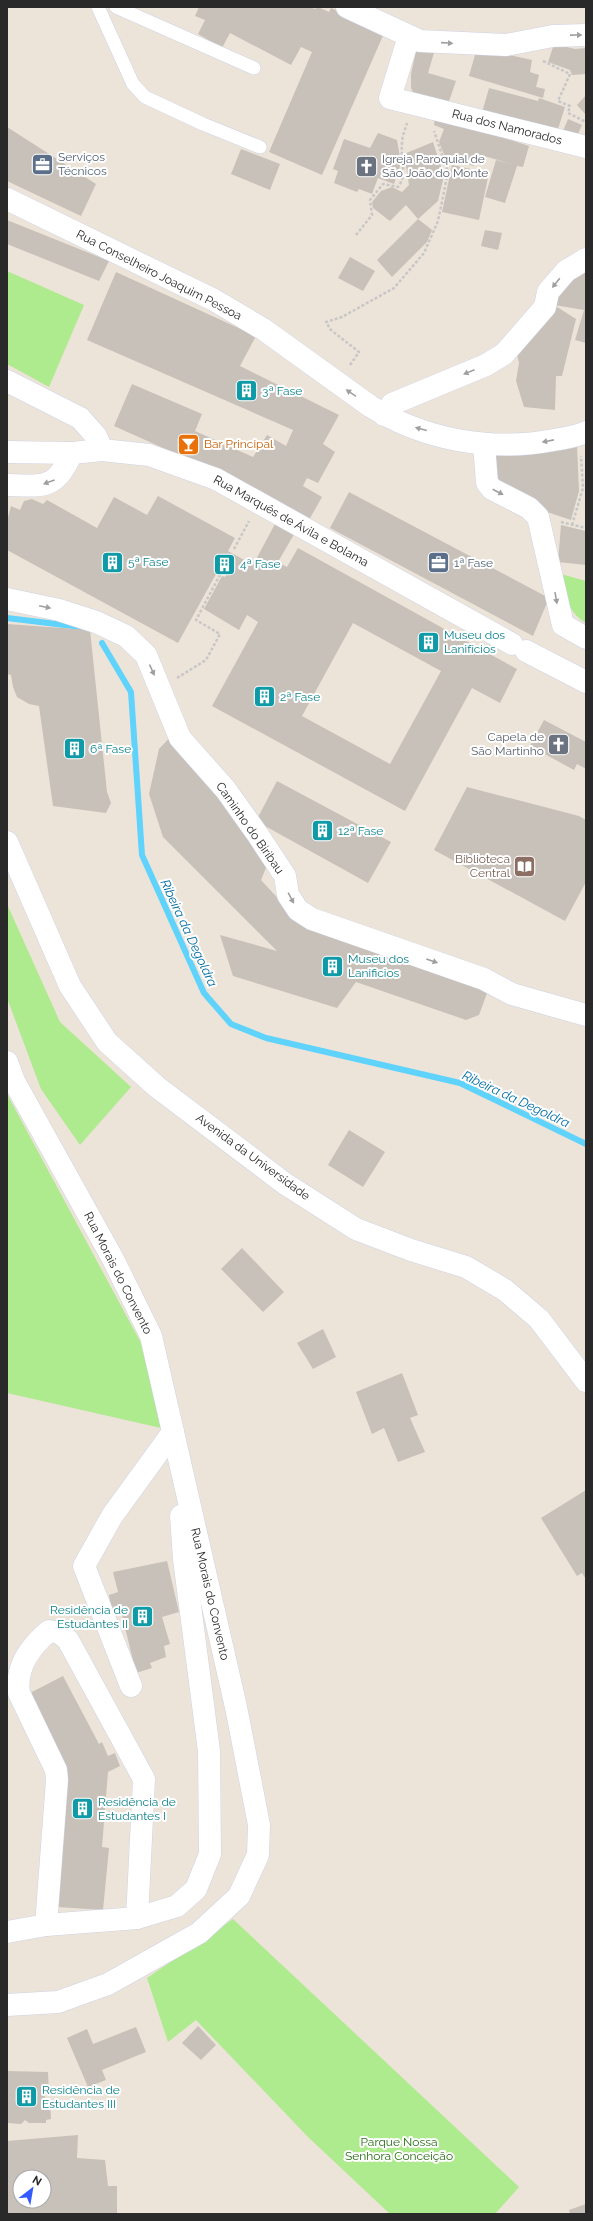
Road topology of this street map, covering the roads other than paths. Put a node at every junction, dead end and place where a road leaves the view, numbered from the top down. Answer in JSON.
{"nodes":[{"id":1,"x":98,"y":7,"type":"edge"},
{"id":2,"x":116,"y":7,"type":"edge"},
{"id":3,"x":347,"y":7,"type":"edge"},
{"id":4,"x":586,"y":35,"type":"edge"},
{"id":5,"x":409,"y":36,"type":"junction"},
{"id":6,"x":254,"y":68,"type":"dead end"},
{"id":7,"x":586,"y":146,"type":"edge"},
{"id":8,"x":260,"y":147,"type":"dead end"},
{"id":9,"x":7,"y":199,"type":"edge"},
{"id":10,"x":586,"y":259,"type":"edge"},
{"id":11,"x":7,"y":381,"type":"edge"},
{"id":12,"x":384,"y":415,"type":"junction"},
{"id":13,"x":583,"y":434,"type":"edge"},
{"id":14,"x":484,"y":445,"type":"junction"},
{"id":15,"x":102,"y":450,"type":"junction"},
{"id":16,"x":7,"y":452,"type":"edge"},
{"id":17,"x":72,"y":453,"type":"junction"},
{"id":18,"x":7,"y":485,"type":"edge"},
{"id":19,"x":7,"y":599,"type":"edge"},
{"id":20,"x":586,"y":638,"type":"edge"},
{"id":21,"x":586,"y":682,"type":"edge"},
{"id":22,"x":7,"y":842,"type":"edge"},
{"id":23,"x":586,"y":1015,"type":"edge"},
{"id":24,"x":7,"y":1062,"type":"edge"},
{"id":25,"x":586,"y":1381,"type":"edge"},
{"id":26,"x":173,"y":1432,"type":"junction"},
{"id":27,"x":178,"y":1453,"type":"junction"},
{"id":28,"x":131,"y":1686,"type":"dead end"},
{"id":29,"x":137,"y":1918,"type":"junction"},
{"id":30,"x":46,"y":1925,"type":"junction"},
{"id":31,"x":7,"y":1932,"type":"edge"},
{"id":32,"x":7,"y":2005,"type":"edge"}],
"edges":[{"from":1,"to":8,"type":"lane"},
{"from":2,"to":6,"type":"lane"},
{"from":3,"to":5,"type":"street"},
{"from":5,"to":4,"type":"street","one_way":true},
{"from":5,"to":7,"type":"street","name":"Rua dos Namorados"},
{"from":12,"to":9,"type":"street","name":"Rua Conselheiro Joaquim Pessoa","one_way":true},
{"from":10,"to":12,"type":"street","one_way":true},
{"from":11,"to":15,"type":"street"},
{"from":14,"to":12,"type":"street","name":"Rua Conselheiro Joaquim Pessoa","one_way":true},
{"from":13,"to":14,"type":"street","name":"Rua Conselheiro Joaquim Pessoa","one_way":true},
{"from":14,"to":20,"type":"street","one_way":true},
{"from":15,"to":17,"type":"street","name":"Rua Marquês de Ávila e Bolama"},
{"from":15,"to":21,"type":"street","name":"Rua Marquês de Ávila e Bolama"},
{"from":16,"to":17,"type":"street","name":"Rua Marquês de Ávila e Bolama"},
{"from":17,"to":18,"type":"street","one_way":true},
{"from":19,"to":23,"type":"street","name":"Caminho do Biribau","one_way":true},
{"from":22,"to":25,"type":"street","name":"Avenida da Universidade"},
{"from":24,"to":26,"type":"street","name":"Rua Morais do Convento"},
{"from":26,"to":27,"type":"street","name":"Rua Morais do Convento"},
{"from":26,"to":28,"type":"street"},
{"from":27,"to":29,"type":"street"},
{"from":27,"to":32,"type":"street","name":"Rua Morais do Convento"},
{"from":29,"to":30,"type":"street"},
{"from":29,"to":30,"type":"street"},
{"from":30,"to":31,"type":"street"}]}
